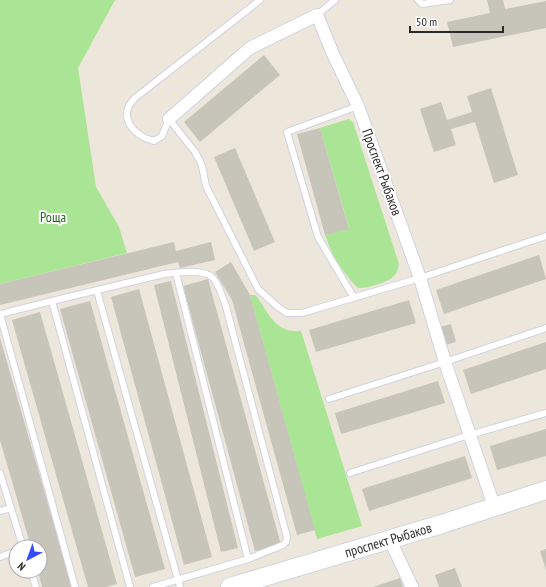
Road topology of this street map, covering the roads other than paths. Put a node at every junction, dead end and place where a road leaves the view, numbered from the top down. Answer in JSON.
{"nodes":[{"id":1,"x":260,"y":0,"type":"edge"},
{"id":2,"x":335,"y":0,"type":"edge"},
{"id":3,"x":418,"y":0,"type":"edge"},
{"id":4,"x":450,"y":0,"type":"edge"},
{"id":5,"x":317,"y":15,"type":"junction"},
{"id":6,"x":358,"y":106,"type":"junction"},
{"id":7,"x":169,"y":119,"type":"junction"},
{"id":8,"x":546,"y":236,"type":"edge"},
{"id":9,"x":176,"y":273,"type":"junction"},
{"id":10,"x":420,"y":278,"type":"junction"},
{"id":11,"x":97,"y":291,"type":"junction"},
{"id":12,"x":354,"y":298,"type":"junction"},
{"id":13,"x":52,"y":301,"type":"junction"},
{"id":14,"x":0,"y":314,"type":"edge"},
{"id":15,"x":546,"y":328,"type":"edge"},
{"id":16,"x":445,"y":362,"type":"junction"},
{"id":17,"x":329,"y":400,"type":"dead end"},
{"id":18,"x":546,"y":413,"type":"edge"},
{"id":19,"x":469,"y":435,"type":"junction"},
{"id":20,"x":0,"y":473,"type":"edge"},
{"id":21,"x":350,"y":473,"type":"dead end"},
{"id":22,"x":546,"y":490,"type":"edge"},
{"id":23,"x":494,"y":506,"type":"junction"},
{"id":24,"x":11,"y":508,"type":"junction"},
{"id":25,"x":0,"y":511,"type":"edge"},
{"id":26,"x":21,"y":539,"type":"edge"},
{"id":27,"x":390,"y":540,"type":"junction"},
{"id":28,"x":248,"y":559,"type":"junction"},
{"id":29,"x":178,"y":580,"type":"junction"},
{"id":30,"x":75,"y":587,"type":"edge"},
{"id":31,"x":130,"y":587,"type":"edge"},
{"id":32,"x":153,"y":587,"type":"edge"},
{"id":33,"x":180,"y":587,"type":"edge"},
{"id":34,"x":230,"y":587,"type":"edge"},
{"id":35,"x":412,"y":587,"type":"edge"}],
"edges":[{"from":1,"to":7,"type":"lane"},
{"from":2,"to":5,"type":"lane"},
{"from":3,"to":4,"type":"lane"},
{"from":5,"to":6,"type":"street","name":"Проспект Рыбаков"},
{"from":5,"to":7,"type":"street"},
{"from":6,"to":10,"type":"street","name":"Проспект Рыбаков"},
{"from":6,"to":12,"type":"lane"},
{"from":7,"to":12,"type":"lane"},
{"from":8,"to":10,"type":"lane"},
{"from":9,"to":11,"type":"lane"},
{"from":9,"to":28,"type":"lane"},
{"from":9,"to":28,"type":"lane"},
{"from":10,"to":12,"type":"lane"},
{"from":10,"to":16,"type":"street","name":"Проспект Рыбаков"},
{"from":11,"to":13,"type":"lane"},
{"from":11,"to":29,"type":"lane"},
{"from":13,"to":14,"type":"lane"},
{"from":13,"to":31,"type":"lane"},
{"from":14,"to":30,"type":"lane"},
{"from":15,"to":16,"type":"lane"},
{"from":16,"to":17,"type":"lane"},
{"from":16,"to":19,"type":"street","name":"Проспект Рыбаков"},
{"from":18,"to":19,"type":"lane"},
{"from":19,"to":21,"type":"lane"},
{"from":19,"to":23,"type":"street","name":"Проспект Рыбаков"},
{"from":20,"to":24,"type":"lane"},
{"from":22,"to":23,"type":"main road","name":"проспект Рыбаков"},
{"from":23,"to":27,"type":"main road","name":"проспект Рыбаков"},
{"from":24,"to":25,"type":"lane"},
{"from":24,"to":26,"type":"lane"},
{"from":27,"to":34,"type":"main road","name":"проспект Рыбаков"},
{"from":27,"to":35,"type":"street"},
{"from":28,"to":29,"type":"lane"},
{"from":29,"to":32,"type":"lane"},
{"from":29,"to":33,"type":"lane"}]}
